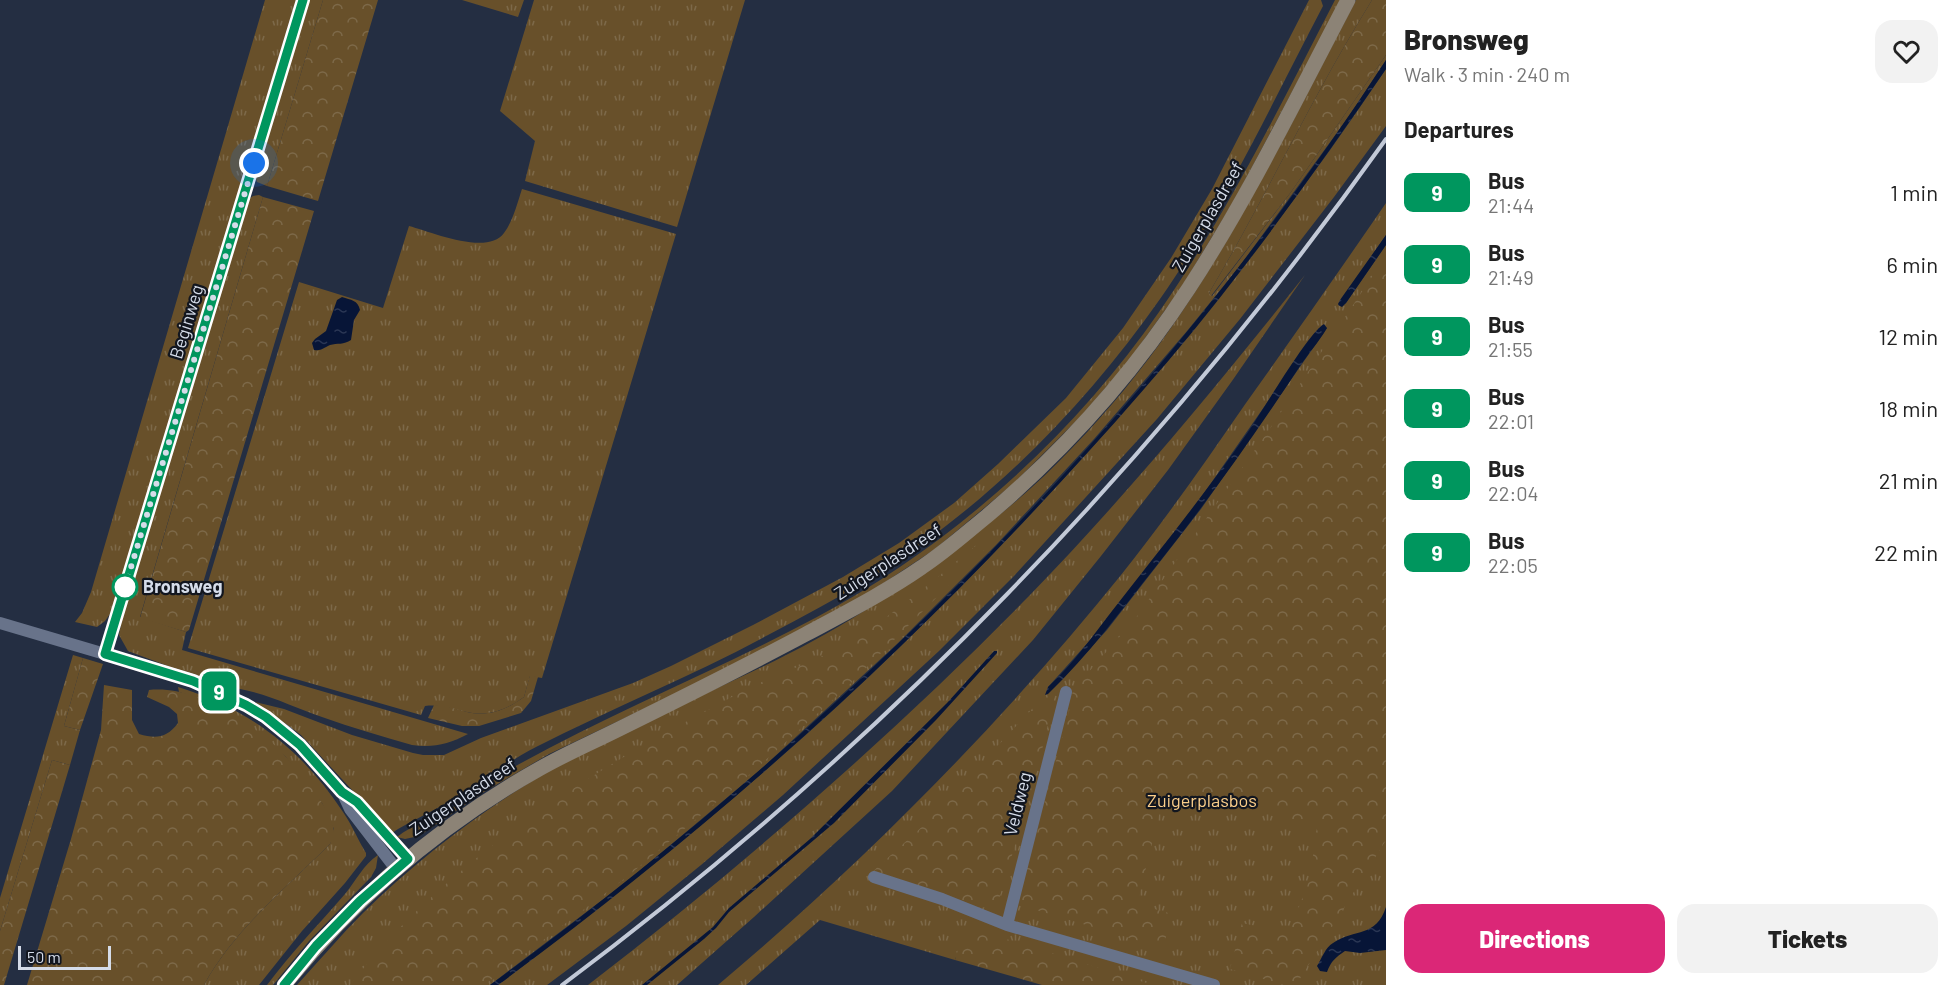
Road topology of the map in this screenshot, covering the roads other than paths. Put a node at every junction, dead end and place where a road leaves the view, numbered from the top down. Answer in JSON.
{"nodes":[{"id":1,"x":303,"y":0,"type":"edge"},
{"id":2,"x":1348,"y":0,"type":"edge"},
{"id":3,"x":0,"y":623,"type":"edge"},
{"id":4,"x":105,"y":654,"type":"junction"},
{"id":5,"x":1066,"y":692,"type":"dead end"},
{"id":6,"x":342,"y":792,"type":"junction"},
{"id":7,"x":408,"y":859,"type":"junction"},
{"id":8,"x":396,"y":869,"type":"junction"},
{"id":9,"x":874,"y":877,"type":"dead end"},
{"id":10,"x":1007,"y":926,"type":"junction"},
{"id":11,"x":284,"y":985,"type":"edge"},
{"id":12,"x":1212,"y":985,"type":"edge"}],
"edges":[{"from":1,"to":4,"type":"street","name":"Beginweg"},
{"from":2,"to":7,"type":"main road","name":"Zuigerplasdreef"},
{"from":3,"to":4,"type":"street"},
{"from":4,"to":6,"type":"street"},
{"from":5,"to":10,"type":"street","name":"Veldweg"},
{"from":6,"to":7,"type":"street"},
{"from":6,"to":8,"type":"street"},
{"from":7,"to":8,"type":"main road","name":"Zuigerplasdreef"},
{"from":8,"to":11,"type":"main road","name":"Zuigerplasdreef"},
{"from":9,"to":10,"type":"street"},
{"from":10,"to":12,"type":"street"}]}
